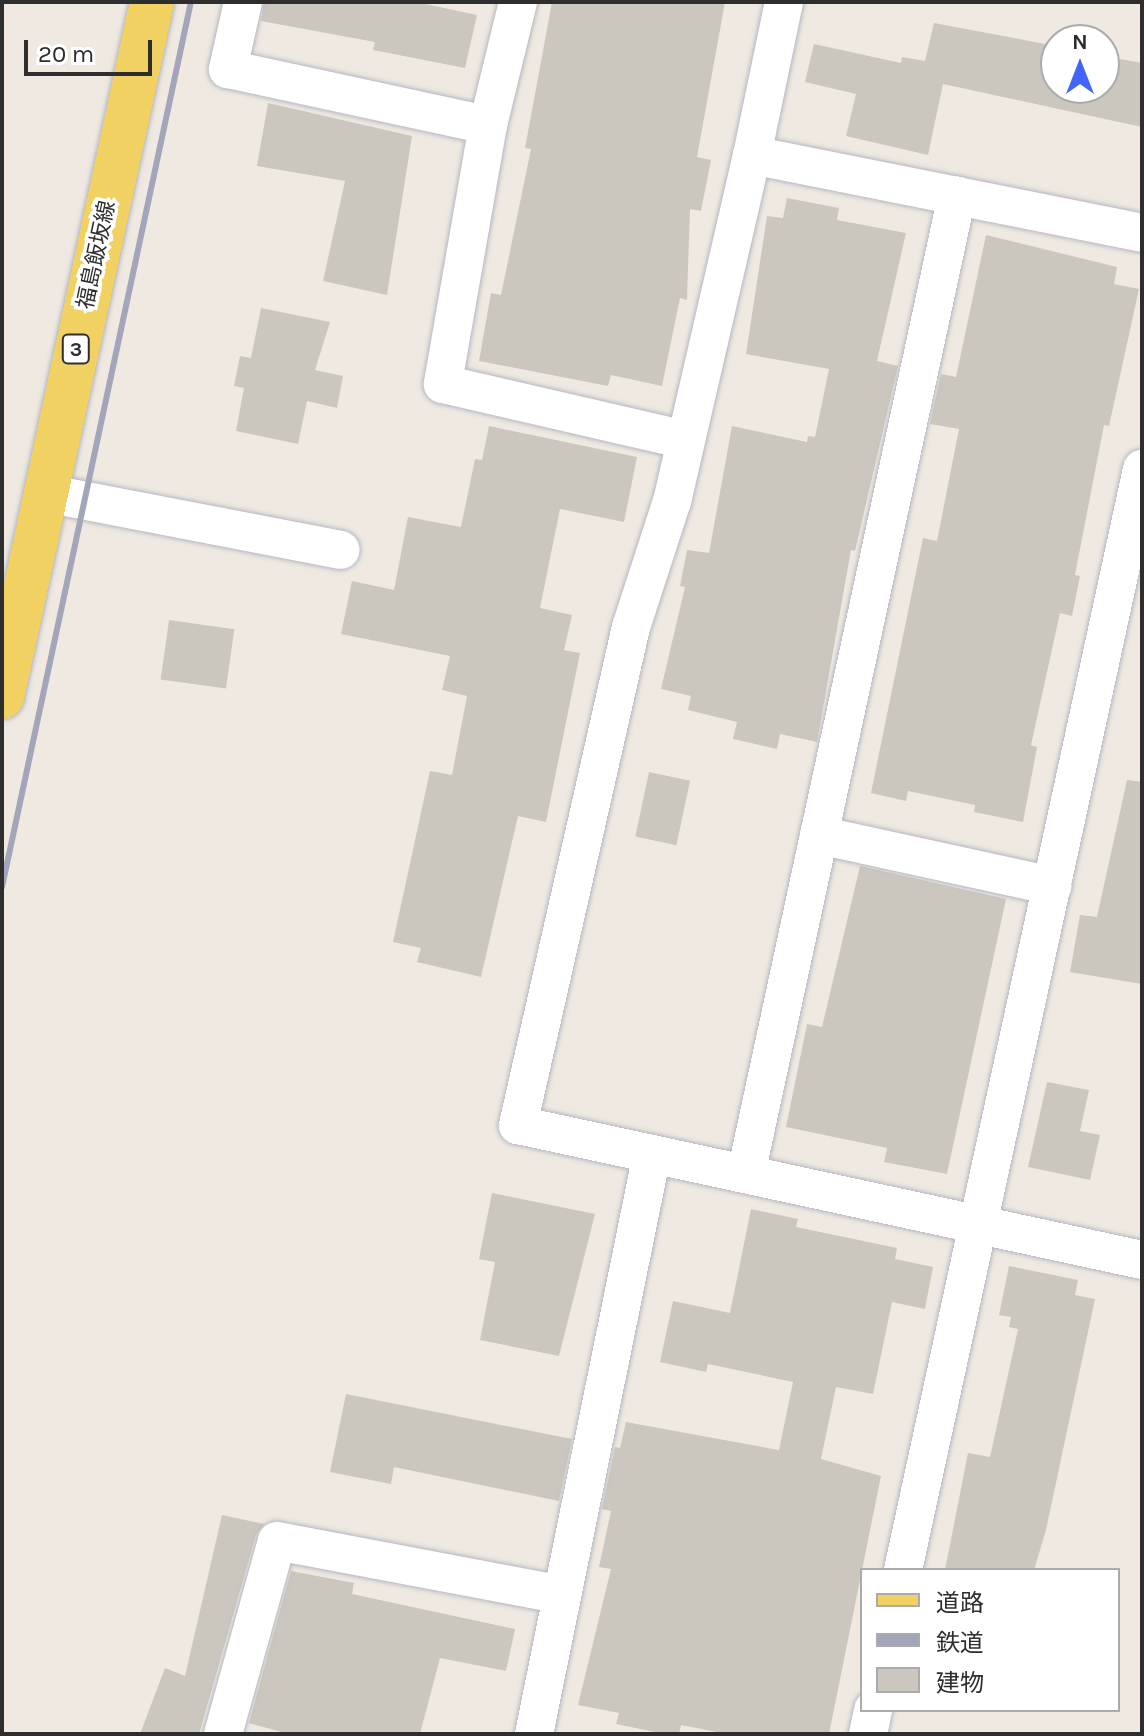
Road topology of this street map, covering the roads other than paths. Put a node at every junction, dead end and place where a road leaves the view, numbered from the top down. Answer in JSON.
{"nodes":[{"id":1,"x":152,"y":2,"type":"edge"},
{"id":2,"x":243,"y":2,"type":"edge"},
{"id":3,"x":518,"y":2,"type":"edge"},
{"id":4,"x":784,"y":2,"type":"edge"},
{"id":5,"x":488,"y":125,"type":"junction"},
{"id":6,"x":752,"y":155,"type":"junction"},
{"id":7,"x":957,"y":196,"type":"junction"},
{"id":8,"x":1142,"y":233,"type":"edge"},
{"id":9,"x":686,"y":440,"type":"junction"},
{"id":10,"x":1142,"y":469,"type":"edge"},
{"id":11,"x":45,"y":493,"type":"junction"},
{"id":12,"x":341,"y":550,"type":"dead end"},
{"id":13,"x":2,"y":697,"type":"edge"},
{"id":14,"x":819,"y":835,"type":"junction"},
{"id":15,"x":1052,"y":886,"type":"junction"},
{"id":16,"x":652,"y":1154,"type":"junction"},
{"id":17,"x":746,"y":1174,"type":"junction"},
{"id":18,"x":978,"y":1225,"type":"junction"},
{"id":19,"x":1142,"y":1260,"type":"edge"},
{"id":20,"x":903,"y":1568,"type":"edge"},
{"id":21,"x":562,"y":1595,"type":"junction"},
{"id":22,"x":873,"y":1712,"type":"edge"},
{"id":23,"x":223,"y":1734,"type":"edge"},
{"id":24,"x":534,"y":1734,"type":"edge"},
{"id":25,"x":868,"y":1734,"type":"edge"}],
"edges":[{"from":1,"to":11,"type":"main road","name":"福島飯坂線","number":"3"},
{"from":2,"to":5,"type":"street"},
{"from":3,"to":5,"type":"street"},
{"from":4,"to":6,"type":"street"},
{"from":5,"to":9,"type":"street"},
{"from":6,"to":7,"type":"street"},
{"from":6,"to":9,"type":"street"},
{"from":7,"to":8,"type":"street"},
{"from":7,"to":14,"type":"street"},
{"from":9,"to":16,"type":"street"},
{"from":10,"to":15,"type":"street"},
{"from":11,"to":12,"type":"street"},
{"from":11,"to":13,"type":"main road","name":"福島飯坂線","number":"3"},
{"from":14,"to":15,"type":"street"},
{"from":14,"to":17,"type":"street"},
{"from":15,"to":18,"type":"street"},
{"from":16,"to":17,"type":"street"},
{"from":16,"to":21,"type":"street"},
{"from":17,"to":18,"type":"street"},
{"from":18,"to":19,"type":"street"},
{"from":18,"to":20,"type":"street"},
{"from":21,"to":23,"type":"street"},
{"from":21,"to":24,"type":"street"},
{"from":22,"to":25,"type":"street"}]}
